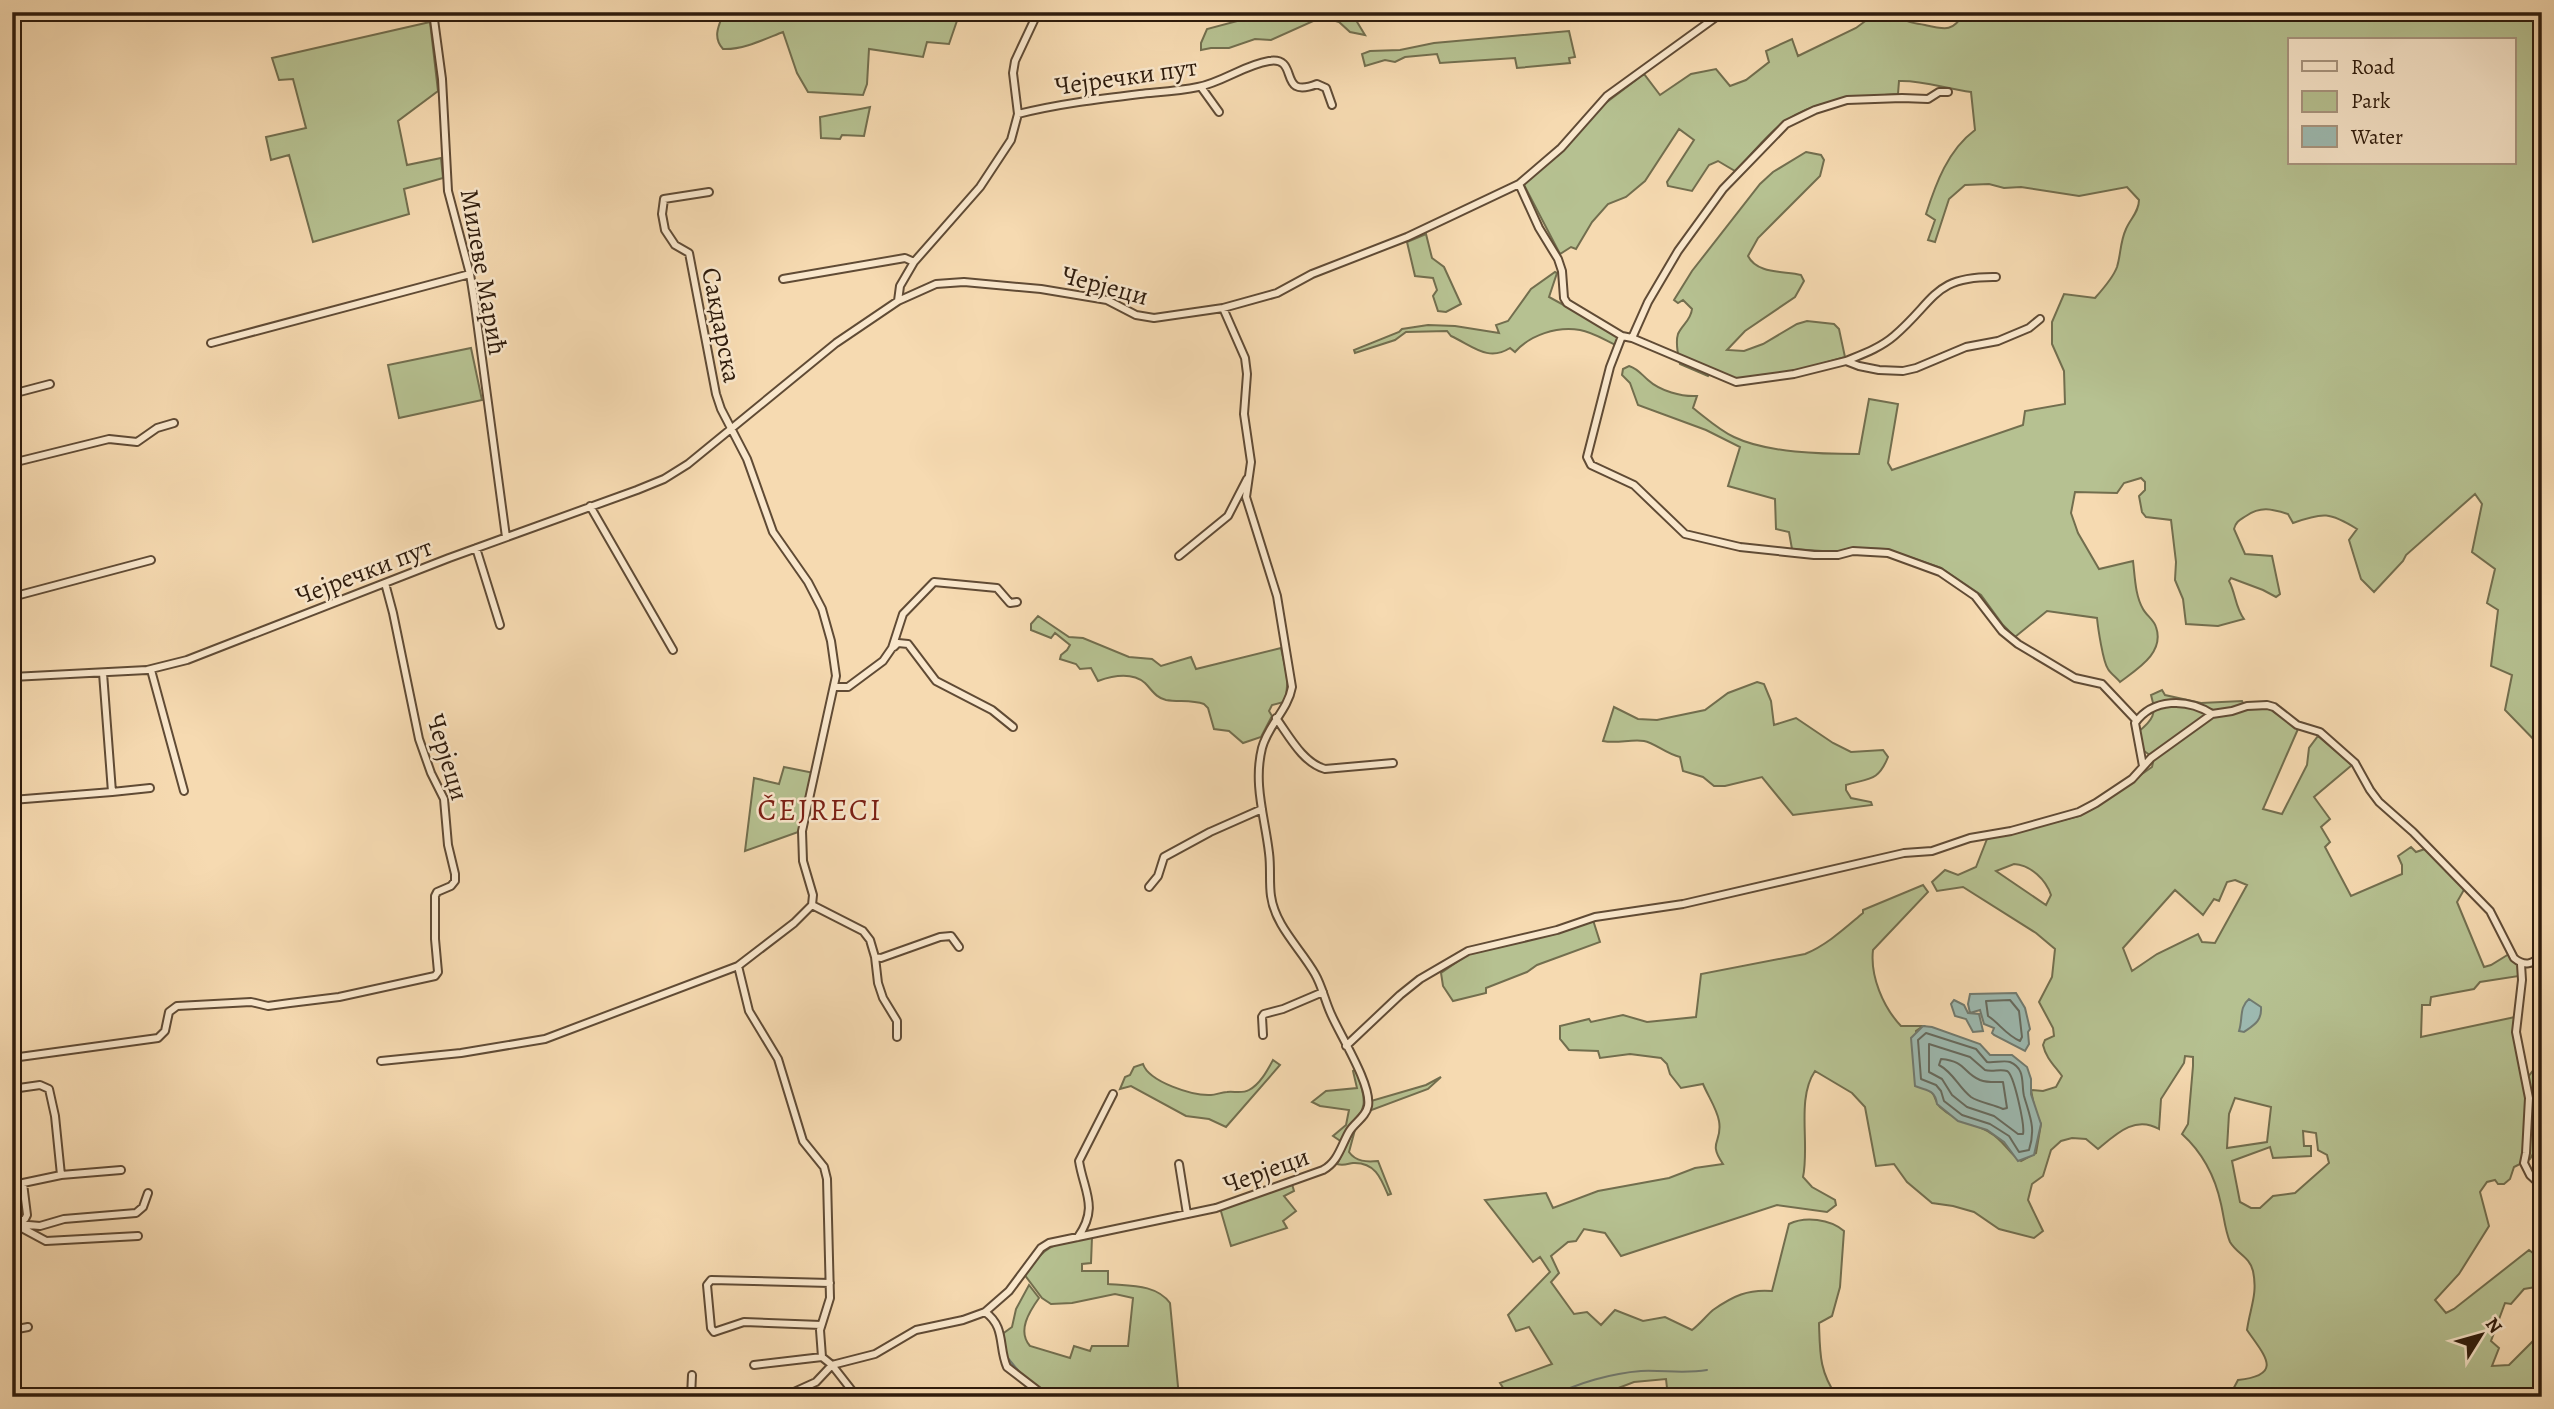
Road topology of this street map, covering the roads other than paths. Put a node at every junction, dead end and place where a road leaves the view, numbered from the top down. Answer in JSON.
{"nodes":[{"id":1,"x":433,"y":12,"type":"edge"},
{"id":2,"x":1038,"y":12,"type":"edge"},
{"id":3,"x":1723,"y":12,"type":"edge"},
{"id":4,"x":1200,"y":87,"type":"junction"},
{"id":5,"x":1948,"y":92,"type":"dead end"},
{"id":6,"x":1332,"y":105,"type":"dead end"},
{"id":7,"x":1219,"y":111,"type":"dead end"},
{"id":8,"x":1018,"y":114,"type":"junction"},
{"id":9,"x":1519,"y":184,"type":"junction"},
{"id":10,"x":709,"y":192,"type":"dead end"},
{"id":11,"x":914,"y":262,"type":"junction"},
{"id":12,"x":470,"y":274,"type":"junction"},
{"id":13,"x":1996,"y":277,"type":"dead end"},
{"id":14,"x":783,"y":279,"type":"dead end"},
{"id":15,"x":898,"y":301,"type":"junction"},
{"id":16,"x":1223,"y":308,"type":"junction"},
{"id":17,"x":2040,"y":319,"type":"dead end"},
{"id":18,"x":1622,"y":336,"type":"junction"},
{"id":19,"x":1632,"y":338,"type":"junction"},
{"id":20,"x":211,"y":343,"type":"dead end"},
{"id":21,"x":1846,"y":361,"type":"junction"},
{"id":22,"x":50,"y":384,"type":"dead end"},
{"id":23,"x":12,"y":394,"type":"edge"},
{"id":24,"x":174,"y":423,"type":"dead end"},
{"id":25,"x":732,"y":428,"type":"junction"},
{"id":26,"x":12,"y":463,"type":"edge"},
{"id":27,"x":1251,"y":471,"type":"junction"},
{"id":28,"x":590,"y":506,"type":"junction"},
{"id":29,"x":506,"y":537,"type":"junction"},
{"id":30,"x":477,"y":548,"type":"junction"},
{"id":31,"x":1179,"y":556,"type":"dead end"},
{"id":32,"x":151,"y":560,"type":"dead end"},
{"id":33,"x":385,"y":583,"type":"junction"},
{"id":34,"x":12,"y":597,"type":"edge"},
{"id":35,"x":1017,"y":602,"type":"dead end"},
{"id":36,"x":500,"y":625,"type":"dead end"},
{"id":37,"x":892,"y":648,"type":"junction"},
{"id":38,"x":673,"y":650,"type":"dead end"},
{"id":39,"x":151,"y":670,"type":"junction"},
{"id":40,"x":103,"y":673,"type":"junction"},
{"id":41,"x":12,"y":677,"type":"edge"},
{"id":42,"x":835,"y":687,"type":"junction"},
{"id":43,"x":2212,"y":714,"type":"junction"},
{"id":44,"x":1276,"y":718,"type":"junction"},
{"id":45,"x":2136,"y":720,"type":"junction"},
{"id":46,"x":1013,"y":727,"type":"dead end"},
{"id":47,"x":2141,"y":751,"type":"junction"},
{"id":48,"x":2151,"y":758,"type":"junction"},
{"id":49,"x":1393,"y":763,"type":"dead end"},
{"id":50,"x":2144,"y":766,"type":"junction"},
{"id":51,"x":150,"y":788,"type":"dead end"},
{"id":52,"x":184,"y":791,"type":"dead end"},
{"id":53,"x":112,"y":792,"type":"junction"},
{"id":54,"x":12,"y":800,"type":"edge"},
{"id":55,"x":1262,"y":809,"type":"junction"},
{"id":56,"x":1149,"y":887,"type":"dead end"},
{"id":57,"x":811,"y":905,"type":"junction"},
{"id":58,"x":959,"y":947,"type":"dead end"},
{"id":59,"x":2542,"y":956,"type":"edge"},
{"id":60,"x":875,"y":957,"type":"junction"},
{"id":61,"x":2521,"y":964,"type":"junction"},
{"id":62,"x":738,"y":966,"type":"junction"},
{"id":63,"x":1323,"y":992,"type":"junction"},
{"id":64,"x":1263,"y":1035,"type":"dead end"},
{"id":65,"x":897,"y":1037,"type":"dead end"},
{"id":66,"x":1346,"y":1046,"type":"junction"},
{"id":67,"x":12,"y":1058,"type":"edge"},
{"id":68,"x":381,"y":1061,"type":"dead end"},
{"id":69,"x":12,"y":1089,"type":"edge"},
{"id":70,"x":1113,"y":1094,"type":"dead end"},
{"id":71,"x":1179,"y":1164,"type":"dead end"},
{"id":72,"x":121,"y":1170,"type":"dead end"},
{"id":73,"x":61,"y":1175,"type":"junction"},
{"id":74,"x":2542,"y":1186,"type":"edge"},
{"id":75,"x":148,"y":1194,"type":"dead end"},
{"id":76,"x":1187,"y":1214,"type":"junction"},
{"id":77,"x":14,"y":1223,"type":"edge"},
{"id":78,"x":138,"y":1236,"type":"dead end"},
{"id":79,"x":1078,"y":1237,"type":"junction"},
{"id":80,"x":830,"y":1283,"type":"junction"},
{"id":81,"x":985,"y":1312,"type":"junction"},
{"id":82,"x":821,"y":1325,"type":"junction"},
{"id":83,"x":28,"y":1327,"type":"dead end"},
{"id":84,"x":12,"y":1330,"type":"edge"},
{"id":85,"x":822,"y":1357,"type":"junction"},
{"id":86,"x":754,"y":1365,"type":"dead end"},
{"id":87,"x":832,"y":1365,"type":"junction"},
{"id":88,"x":692,"y":1375,"type":"dead end"},
{"id":89,"x":691,"y":1397,"type":"edge"},
{"id":90,"x":783,"y":1397,"type":"edge"},
{"id":91,"x":856,"y":1397,"type":"edge"},
{"id":92,"x":1046,"y":1397,"type":"edge"}],
"edges":[{"from":1,"to":12,"type":"street","name":"Милеве Мaрић"},
{"from":2,"to":8,"type":"street","name":"Чејречки пут"},
{"from":3,"to":9,"type":"street"},
{"from":4,"to":6,"type":"street","name":"Чејречки пут"},
{"from":4,"to":7,"type":"street"},
{"from":4,"to":8,"type":"street","name":"Чејречки пут"},
{"from":5,"to":19,"type":"street"},
{"from":8,"to":11,"type":"street","name":"Чејречки пут"},
{"from":9,"to":16,"type":"street"},
{"from":9,"to":18,"type":"street"},
{"from":10,"to":25,"type":"street","name":"Сакдарска"},
{"from":11,"to":14,"type":"street"},
{"from":11,"to":15,"type":"street","name":"Чејречки пут"},
{"from":12,"to":20,"type":"street"},
{"from":12,"to":29,"type":"street","name":"Милеве Мaрић"},
{"from":13,"to":21,"type":"street"},
{"from":15,"to":16,"type":"street","name":"Черјеци"},
{"from":15,"to":25,"type":"street","name":"Чејречки пут"},
{"from":16,"to":27,"type":"street","name":"Черјеци"},
{"from":17,"to":21,"type":"street"},
{"from":18,"to":19,"type":"street"},
{"from":18,"to":45,"type":"street"},
{"from":19,"to":21,"type":"street"},
{"from":22,"to":23,"type":"street"},
{"from":24,"to":26,"type":"street"},
{"from":25,"to":28,"type":"street","name":"Чејречки пут"},
{"from":25,"to":42,"type":"street"},
{"from":27,"to":31,"type":"street"},
{"from":27,"to":44,"type":"street","name":"Черјеци"},
{"from":28,"to":29,"type":"street","name":"Чејречки пут"},
{"from":28,"to":38,"type":"street"},
{"from":29,"to":30,"type":"street","name":"Чејречки пут"},
{"from":30,"to":33,"type":"street","name":"Чејречки пут"},
{"from":30,"to":36,"type":"street"},
{"from":32,"to":34,"type":"street"},
{"from":33,"to":39,"type":"street","name":"Чејречки пут"},
{"from":33,"to":67,"type":"street","name":"Черјеци"},
{"from":35,"to":37,"type":"street"},
{"from":37,"to":42,"type":"street"},
{"from":37,"to":46,"type":"street"},
{"from":39,"to":40,"type":"street","name":"Чејречки пут"},
{"from":39,"to":52,"type":"street"},
{"from":40,"to":41,"type":"street","name":"Чејречки пут"},
{"from":40,"to":53,"type":"street"},
{"from":42,"to":57,"type":"street"},
{"from":43,"to":45,"type":"street"},
{"from":43,"to":48,"type":"street"},
{"from":43,"to":61,"type":"street"},
{"from":44,"to":49,"type":"street"},
{"from":44,"to":55,"type":"street","name":"Черјеци"},
{"from":45,"to":47,"type":"street"},
{"from":47,"to":48,"type":"street"},
{"from":47,"to":50,"type":"street"},
{"from":48,"to":50,"type":"street"},
{"from":50,"to":66,"type":"street"},
{"from":51,"to":53,"type":"street"},
{"from":53,"to":54,"type":"street"},
{"from":55,"to":56,"type":"street"},
{"from":55,"to":63,"type":"street","name":"Черјеци"},
{"from":57,"to":60,"type":"street"},
{"from":57,"to":62,"type":"street"},
{"from":58,"to":60,"type":"street"},
{"from":59,"to":61,"type":"street"},
{"from":60,"to":65,"type":"street"},
{"from":61,"to":74,"type":"street"},
{"from":62,"to":68,"type":"street"},
{"from":62,"to":80,"type":"street"},
{"from":63,"to":64,"type":"street"},
{"from":63,"to":66,"type":"street","name":"Черјеци"},
{"from":66,"to":76,"type":"street","name":"Черјеци"},
{"from":69,"to":73,"type":"street"},
{"from":70,"to":79,"type":"street"},
{"from":71,"to":76,"type":"street","name":"Черјеци"},
{"from":72,"to":73,"type":"street"},
{"from":73,"to":77,"type":"street"},
{"from":75,"to":77,"type":"street"},
{"from":76,"to":79,"type":"street","name":"Черјеци"},
{"from":77,"to":78,"type":"street"},
{"from":79,"to":81,"type":"street","name":"Черјеци"},
{"from":80,"to":82,"type":"street"},
{"from":80,"to":82,"type":"street"},
{"from":81,"to":87,"type":"street"},
{"from":81,"to":92,"type":"street"},
{"from":82,"to":85,"type":"street"},
{"from":83,"to":84,"type":"street"},
{"from":85,"to":86,"type":"street"},
{"from":85,"to":87,"type":"street"},
{"from":87,"to":90,"type":"street"},
{"from":87,"to":91,"type":"street"},
{"from":88,"to":89,"type":"street"}]}
